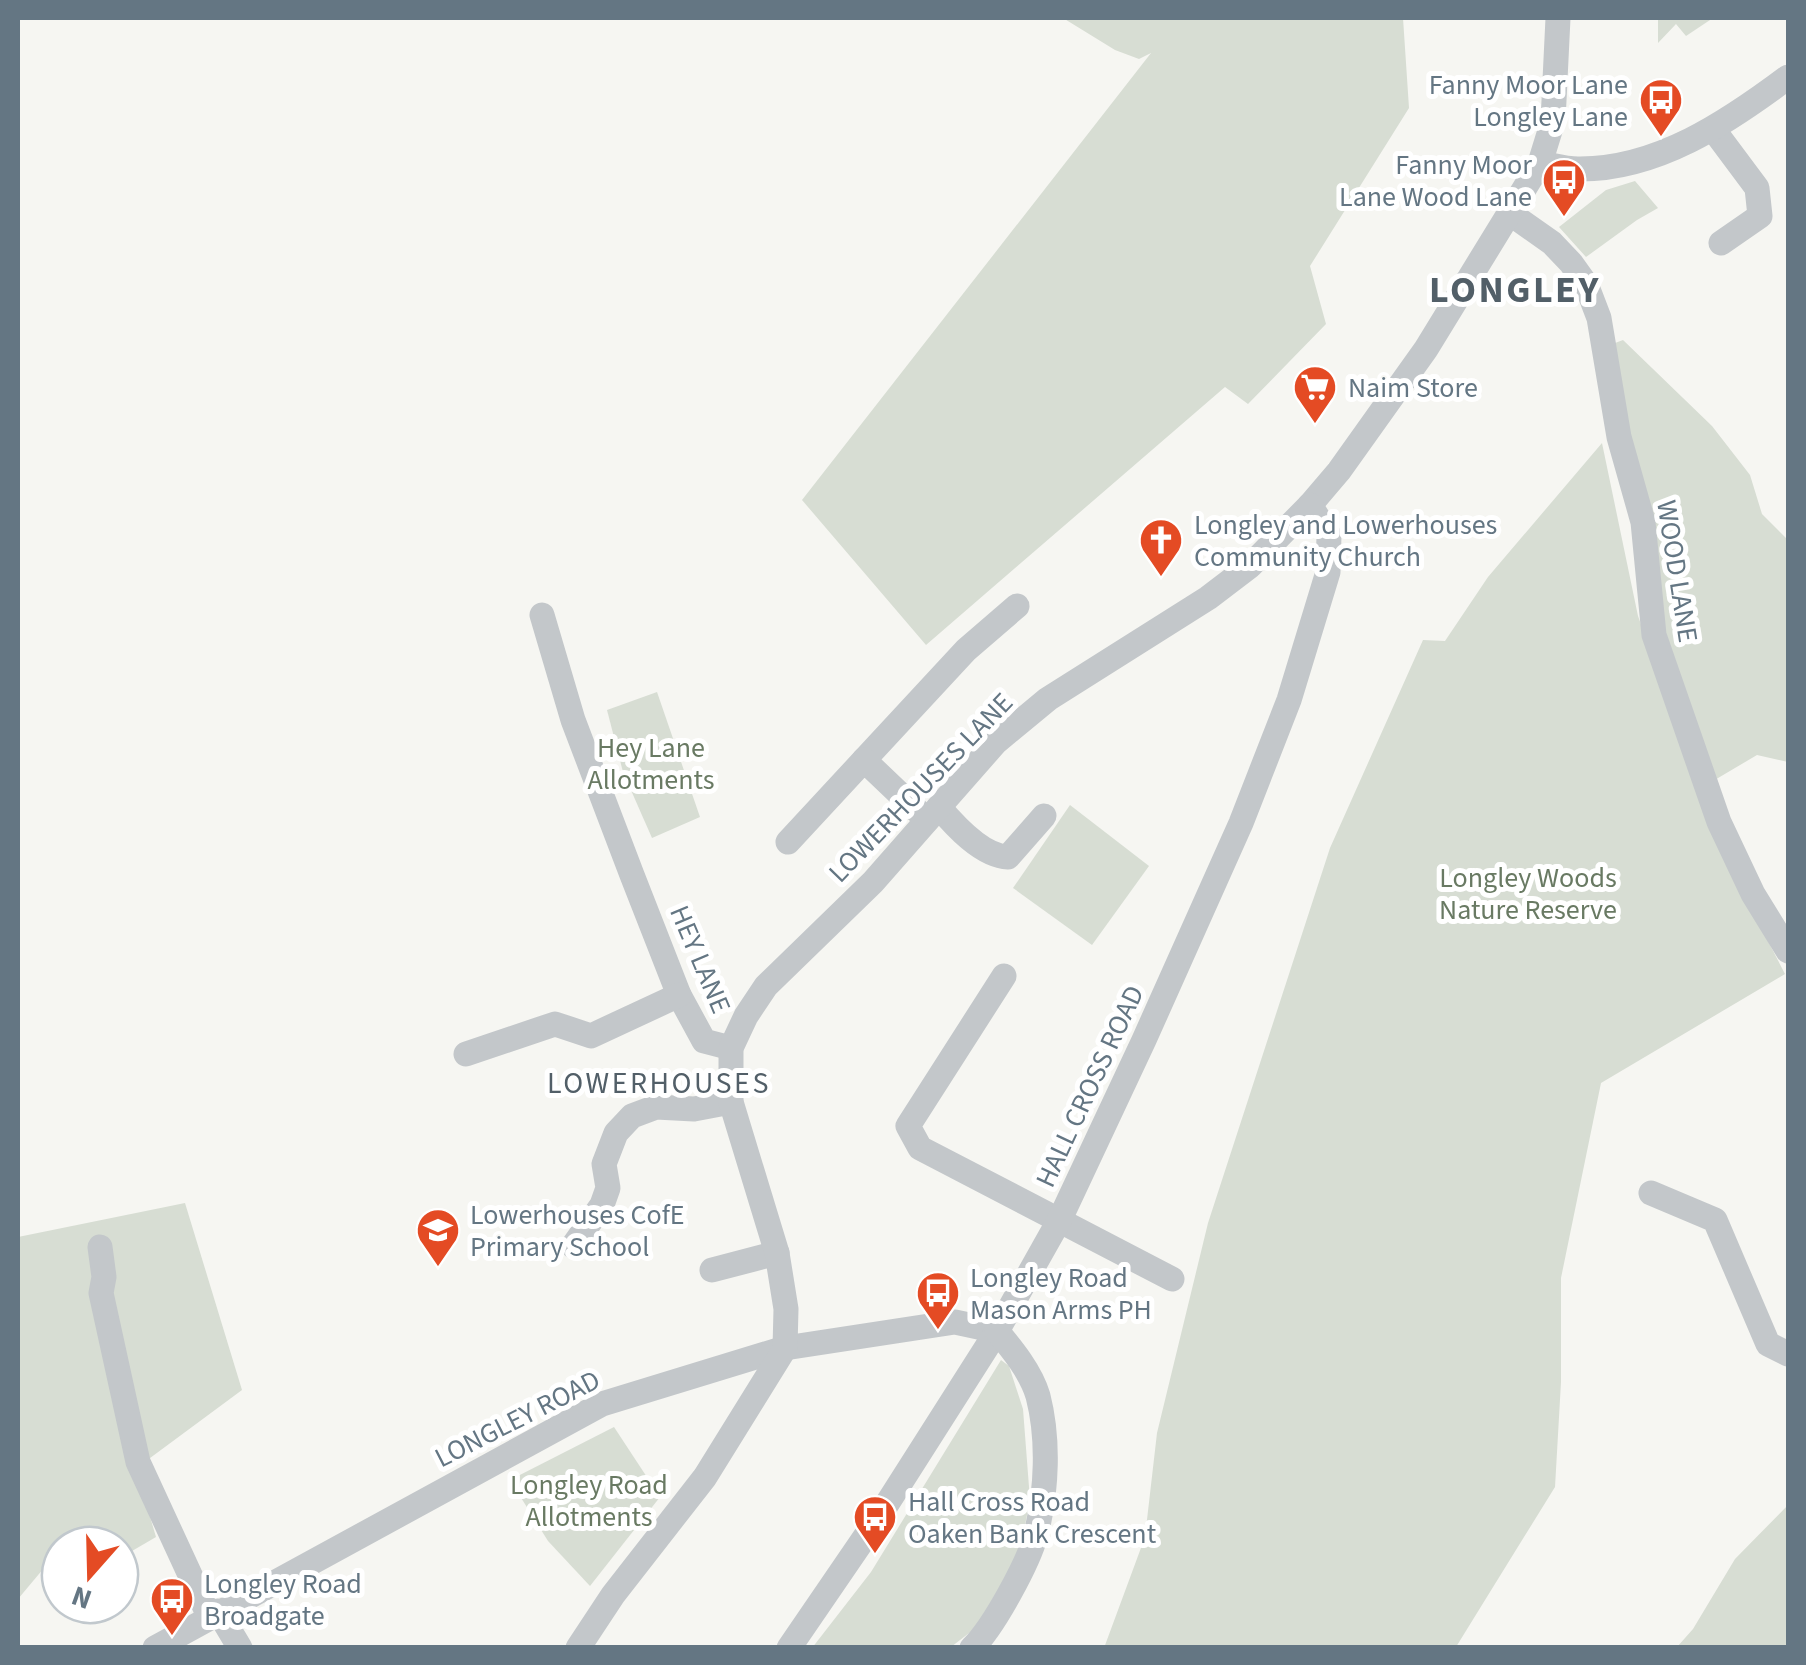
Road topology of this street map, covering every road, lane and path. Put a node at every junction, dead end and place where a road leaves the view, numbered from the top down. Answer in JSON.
{"nodes":[{"id":1,"x":1558,"y":18,"type":"edge"},
{"id":2,"x":1780,"y":83,"type":"edge"},
{"id":3,"x":1788,"y":111,"type":"edge"},
{"id":4,"x":1713,"y":129,"type":"junction"},
{"id":5,"x":1540,"y":163,"type":"junction"},
{"id":6,"x":1510,"y":214,"type":"junction"},
{"id":7,"x":1721,"y":242,"type":"dead end"},
{"id":8,"x":1310,"y":506,"type":"junction"},
{"id":9,"x":1017,"y":606,"type":"dead end"},
{"id":10,"x":542,"y":615,"type":"dead end"},
{"id":11,"x":864,"y":760,"type":"junction"},
{"id":12,"x":933,"y":814,"type":"junction"},
{"id":13,"x":1044,"y":816,"type":"dead end"},
{"id":14,"x":788,"y":842,"type":"dead end"},
{"id":15,"x":1788,"y":951,"type":"edge"},
{"id":16,"x":1004,"y":976,"type":"dead end"},
{"id":17,"x":679,"y":995,"type":"junction"},
{"id":18,"x":730,"y":1048,"type":"junction"},
{"id":19,"x":466,"y":1054,"type":"dead end"},
{"id":20,"x":731,"y":1102,"type":"junction"},
{"id":21,"x":1651,"y":1192,"type":"dead end"},
{"id":22,"x":1060,"y":1220,"type":"junction"},
{"id":23,"x":573,"y":1246,"type":"dead end"},
{"id":24,"x":100,"y":1247,"type":"dead end"},
{"id":25,"x":776,"y":1254,"type":"junction"},
{"id":26,"x":712,"y":1270,"type":"dead end"},
{"id":27,"x":1172,"y":1280,"type":"dead end"},
{"id":28,"x":996,"y":1331,"type":"junction"},
{"id":29,"x":785,"y":1348,"type":"junction"},
{"id":30,"x":1788,"y":1354,"type":"edge"},
{"id":31,"x":213,"y":1614,"type":"junction"},
{"id":32,"x":155,"y":1648,"type":"edge"},
{"id":33,"x":240,"y":1648,"type":"edge"},
{"id":34,"x":578,"y":1648,"type":"edge"},
{"id":35,"x":788,"y":1648,"type":"edge"},
{"id":36,"x":972,"y":1648,"type":"edge"}],
"edges":[{"from":1,"to":5,"type":"street","name":"LOWERHOUSES LANE"},
{"from":2,"to":3,"type":"street"},
{"from":2,"to":4,"type":"street"},
{"from":4,"to":5,"type":"street"},
{"from":4,"to":7,"type":"street"},
{"from":5,"to":6,"type":"street","name":"LOWERHOUSES LANE"},
{"from":6,"to":8,"type":"street","name":"LOWERHOUSES LANE"},
{"from":6,"to":15,"type":"street","name":"WOOD LANE"},
{"from":8,"to":12,"type":"street","name":"LOWERHOUSES LANE"},
{"from":8,"to":22,"type":"street","name":"HALL CROSS ROAD"},
{"from":9,"to":11,"type":"street"},
{"from":10,"to":17,"type":"street","name":"HEY LANE"},
{"from":11,"to":12,"type":"street"},
{"from":11,"to":14,"type":"street"},
{"from":12,"to":13,"type":"street"},
{"from":12,"to":18,"type":"street","name":"LOWERHOUSES LANE"},
{"from":16,"to":22,"type":"street"},
{"from":17,"to":18,"type":"street","name":"HEY LANE"},
{"from":17,"to":19,"type":"street"},
{"from":18,"to":20,"type":"street"},
{"from":20,"to":23,"type":"street"},
{"from":20,"to":25,"type":"street"},
{"from":21,"to":30,"type":"street"},
{"from":22,"to":27,"type":"street"},
{"from":22,"to":28,"type":"street","name":"HALL CROSS ROAD"},
{"from":24,"to":31,"type":"street"},
{"from":25,"to":26,"type":"street"},
{"from":25,"to":29,"type":"street"},
{"from":28,"to":29,"type":"street","name":"LONGLEY ROAD"},
{"from":28,"to":35,"type":"street","name":"HALL CROSS ROAD"},
{"from":28,"to":36,"type":"street"},
{"from":29,"to":31,"type":"street","name":"LONGLEY ROAD"},
{"from":29,"to":34,"type":"street"},
{"from":31,"to":32,"type":"street","name":"LONGLEY ROAD"},
{"from":31,"to":33,"type":"street"}]}
